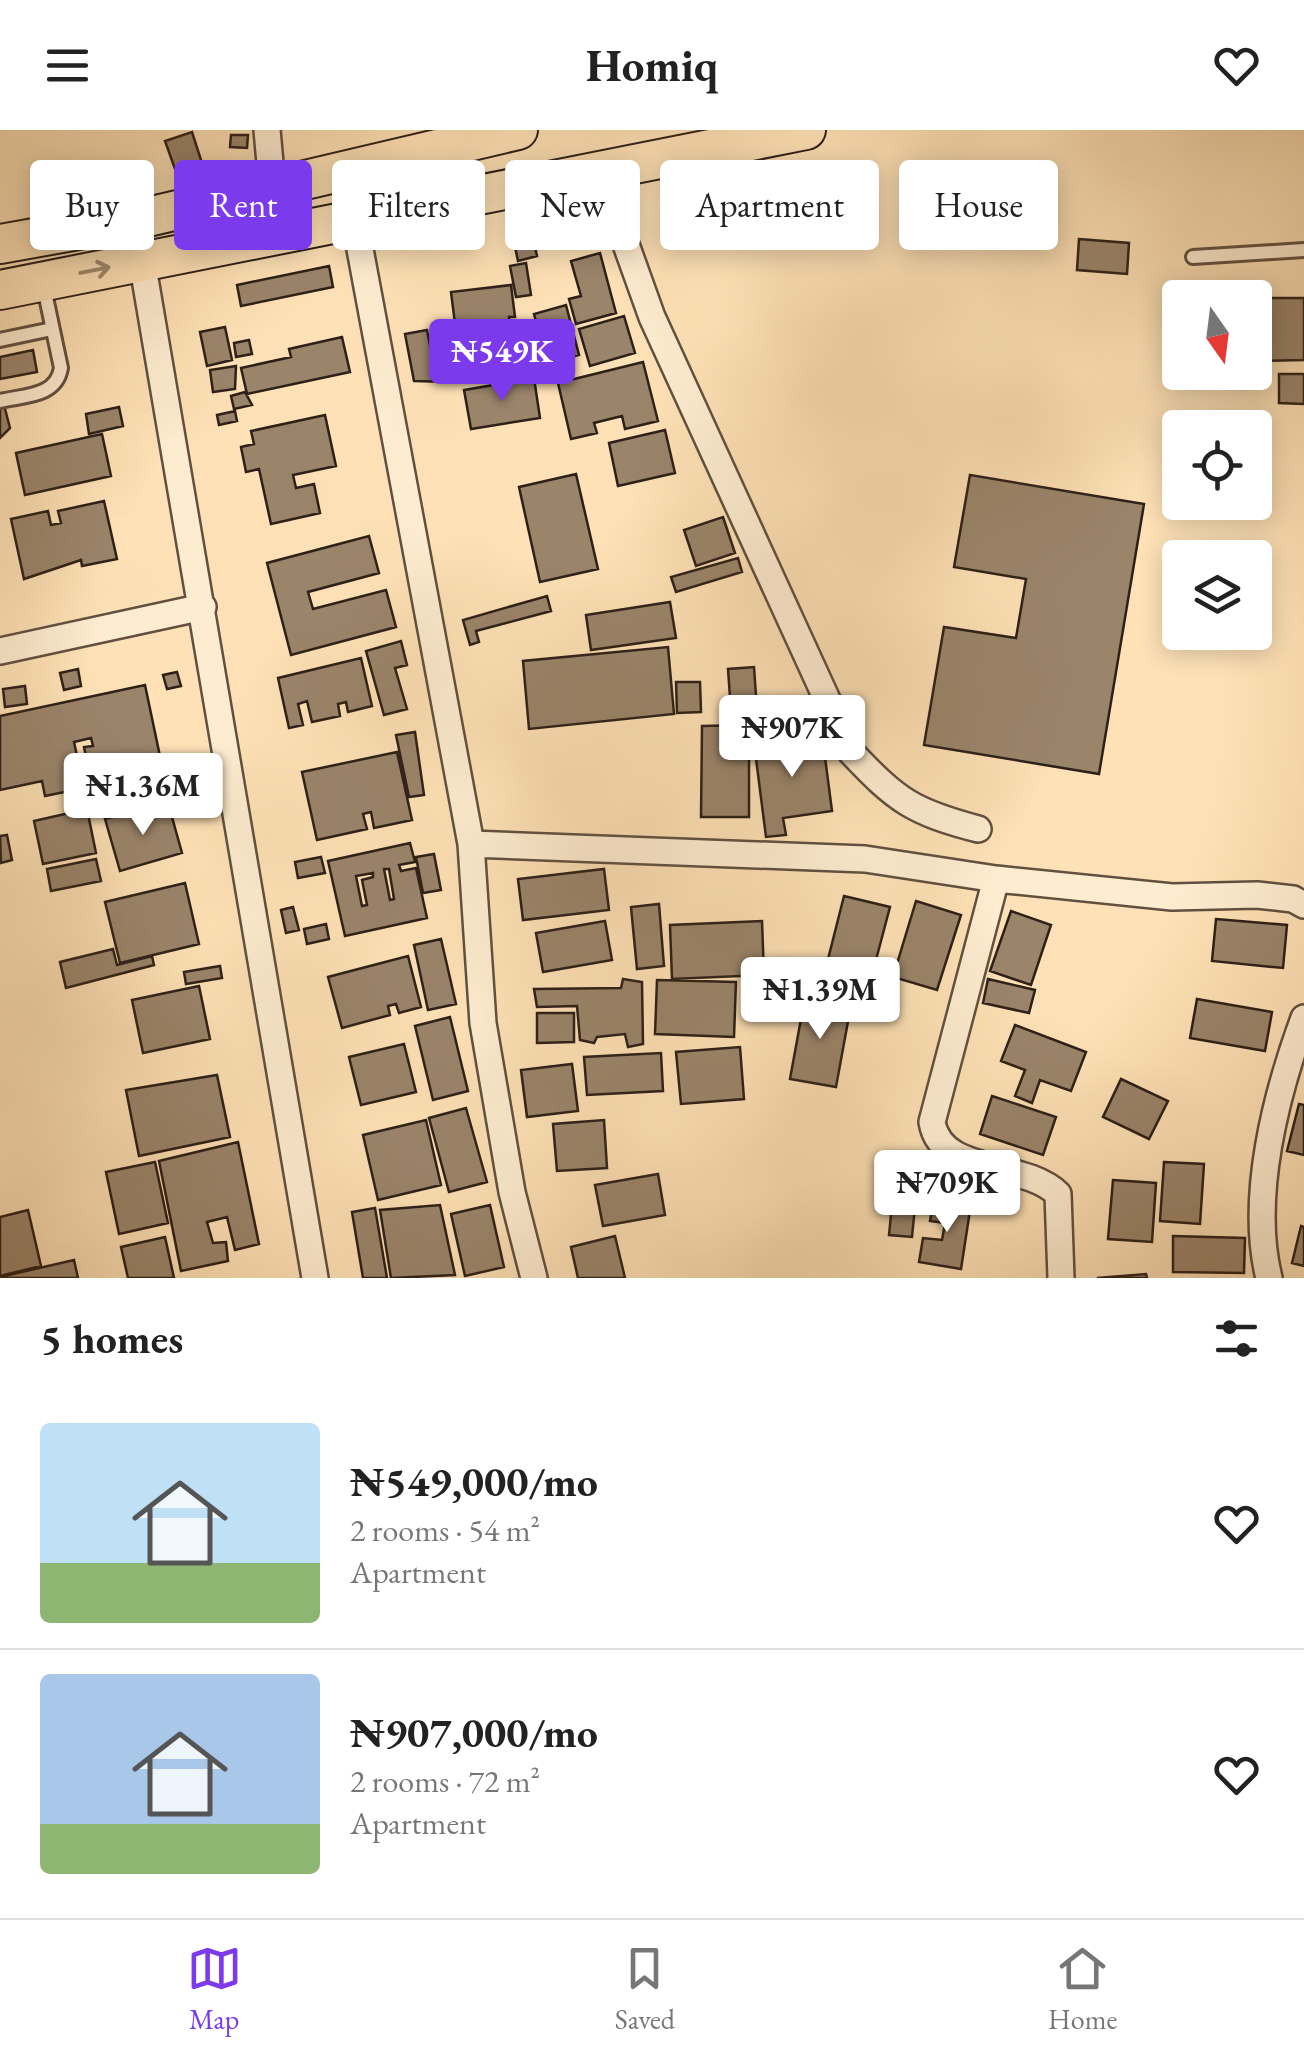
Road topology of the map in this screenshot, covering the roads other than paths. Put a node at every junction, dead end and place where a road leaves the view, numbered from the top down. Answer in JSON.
{"nodes":[{"id":1,"x":267,"y":130,"type":"edge"},
{"id":2,"x":518,"y":130,"type":"edge"},
{"id":3,"x":806,"y":130,"type":"edge"},
{"id":4,"x":417,"y":141,"type":"edge"},
{"id":5,"x":270,"y":160,"type":"edge"},
{"id":6,"x":640,"y":164,"type":"edge"},
{"id":7,"x":312,"y":173,"type":"edge"},
{"id":8,"x":332,"y":222,"type":"edge"},
{"id":9,"x":30,"y":239,"type":"edge"},
{"id":10,"x":0,"y":244,"type":"edge"},
{"id":11,"x":142,"y":250,"type":"edge"},
{"id":12,"x":360,"y":250,"type":"edge"},
{"id":13,"x":628,"y":250,"type":"edge"},
{"id":14,"x":1304,"y":250,"type":"edge"},
{"id":15,"x":1193,"y":258,"type":"dead end"},
{"id":16,"x":144,"y":260,"type":"junction"},
{"id":17,"x":42,"y":281,"type":"junction"},
{"id":18,"x":0,"y":290,"type":"edge"},
{"id":19,"x":52,"y":329,"type":"junction"},
{"id":20,"x":0,"y":340,"type":"edge"},
{"id":21,"x":0,"y":402,"type":"edge"},
{"id":22,"x":204,"y":608,"type":"junction"},
{"id":23,"x":0,"y":650,"type":"edge"},
{"id":24,"x":978,"y":829,"type":"dead end"},
{"id":25,"x":470,"y":844,"type":"junction"},
{"id":26,"x":996,"y":879,"type":"junction"},
{"id":27,"x":1304,"y":905,"type":"edge"},
{"id":28,"x":1304,"y":1018,"type":"edge"},
{"id":29,"x":315,"y":1278,"type":"edge"},
{"id":30,"x":534,"y":1278,"type":"edge"},
{"id":31,"x":1062,"y":1278,"type":"edge"},
{"id":32,"x":1268,"y":1278,"type":"edge"}],
"edges":[{"from":1,"to":5,"type":"street"},
{"from":2,"to":4,"type":"main road"},
{"from":3,"to":6,"type":"main road"},
{"from":4,"to":7,"type":"main road"},
{"from":8,"to":16,"type":"main road"},
{"from":9,"to":10,"type":"main road"},
{"from":11,"to":16,"type":"street"},
{"from":12,"to":25,"type":"street"},
{"from":13,"to":24,"type":"street"},
{"from":14,"to":15,"type":"lane"},
{"from":17,"to":16,"type":"main road","one_way":true},
{"from":16,"to":22,"type":"street"},
{"from":17,"to":18,"type":"main road"},
{"from":17,"to":19,"type":"lane"},
{"from":19,"to":20,"type":"lane"},
{"from":19,"to":21,"type":"lane"},
{"from":22,"to":23,"type":"street"},
{"from":22,"to":29,"type":"street"},
{"from":25,"to":26,"type":"street"},
{"from":25,"to":30,"type":"street"},
{"from":26,"to":27,"type":"street"},
{"from":26,"to":31,"type":"street"},
{"from":28,"to":32,"type":"street"}]}
